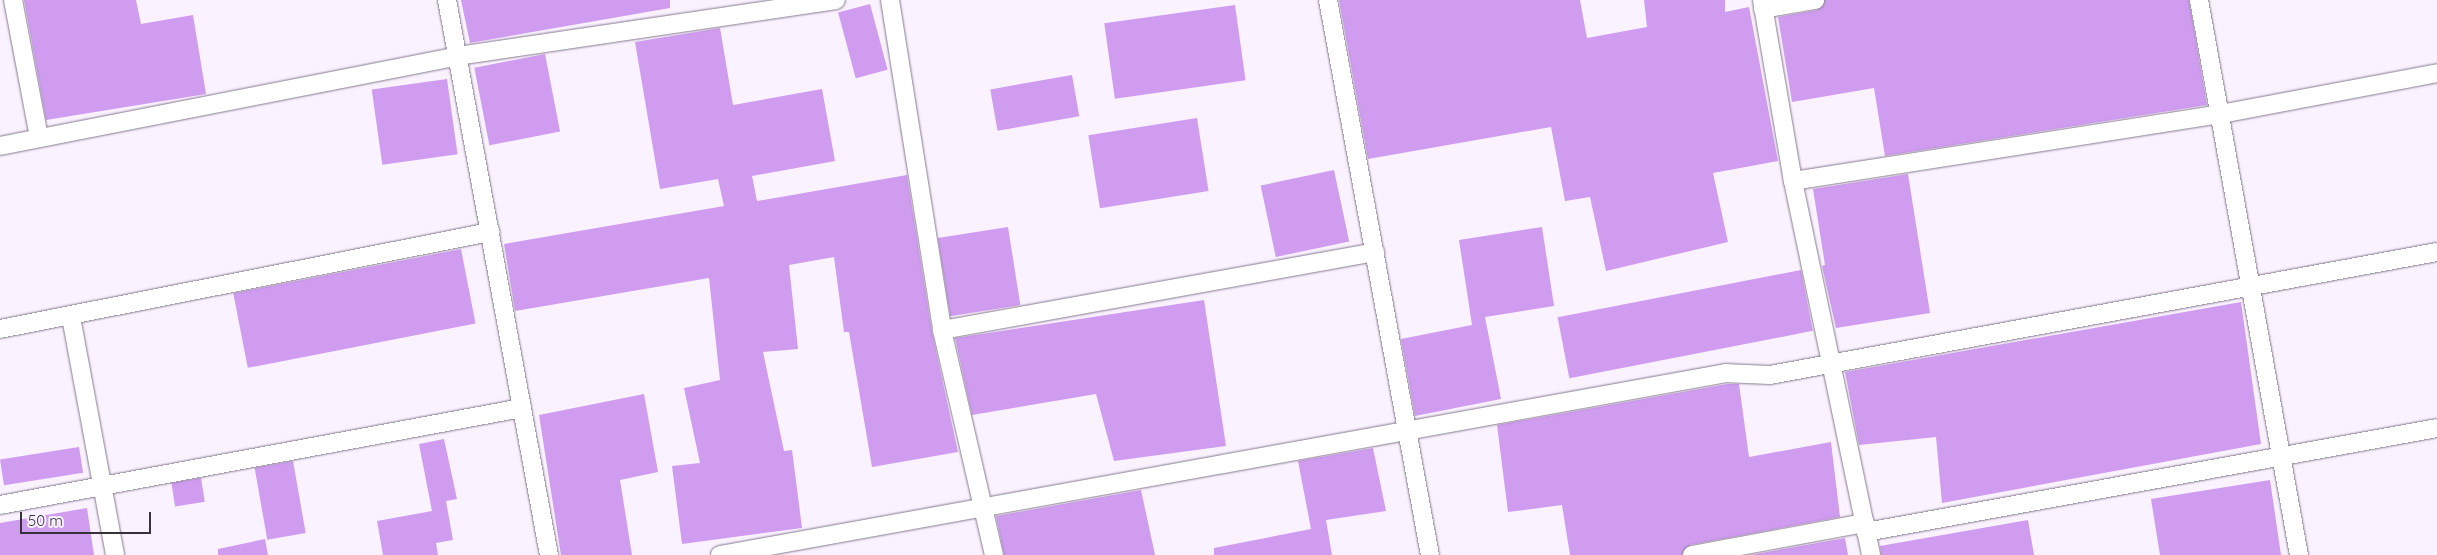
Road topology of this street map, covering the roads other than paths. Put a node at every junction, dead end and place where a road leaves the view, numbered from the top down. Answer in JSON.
{"nodes":[{"id":1,"x":13,"y":0,"type":"edge"},
{"id":2,"x":447,"y":0,"type":"edge"},
{"id":3,"x":836,"y":0,"type":"edge"},
{"id":4,"x":890,"y":0,"type":"edge"},
{"id":5,"x":1328,"y":0,"type":"edge"},
{"id":6,"x":1815,"y":0,"type":"edge"},
{"id":7,"x":2199,"y":0,"type":"edge"},
{"id":8,"x":1762,"y":4,"type":"edge"},
{"id":9,"x":457,"y":56,"type":"junction"},
{"id":10,"x":2437,"y":73,"type":"edge"},
{"id":11,"x":2221,"y":114,"type":"junction"},
{"id":12,"x":39,"y":138,"type":"junction"},
{"id":13,"x":0,"y":146,"type":"edge"},
{"id":14,"x":1793,"y":182,"type":"junction"},
{"id":15,"x":490,"y":232,"type":"junction"},
{"id":16,"x":1375,"y":252,"type":"junction"},
{"id":17,"x":2437,"y":252,"type":"edge"},
{"id":18,"x":2252,"y":288,"type":"junction"},
{"id":19,"x":71,"y":317,"type":"junction"},
{"id":20,"x":0,"y":329,"type":"edge"},
{"id":21,"x":942,"y":330,"type":"junction"},
{"id":22,"x":1832,"y":363,"type":"junction"},
{"id":23,"x":522,"y":408,"type":"junction"},
{"id":24,"x":2437,"y":428,"type":"edge"},
{"id":25,"x":1407,"y":430,"type":"junction"},
{"id":26,"x":2281,"y":457,"type":"junction"},
{"id":27,"x":101,"y":485,"type":"junction"},
{"id":28,"x":0,"y":505,"type":"edge"},
{"id":29,"x":985,"y":506,"type":"junction"},
{"id":30,"x":1866,"y":527,"type":"junction"},
{"id":31,"x":115,"y":555,"type":"edge"},
{"id":32,"x":550,"y":555,"type":"edge"},
{"id":33,"x":720,"y":555,"type":"edge"},
{"id":34,"x":994,"y":555,"type":"edge"},
{"id":35,"x":1430,"y":555,"type":"edge"},
{"id":36,"x":1692,"y":555,"type":"edge"},
{"id":37,"x":1871,"y":555,"type":"edge"},
{"id":38,"x":2299,"y":555,"type":"edge"}],
"edges":[{"from":1,"to":12,"type":"street"},
{"from":2,"to":9,"type":"street"},
{"from":3,"to":9,"type":"street"},
{"from":4,"to":21,"type":"street"},
{"from":5,"to":16,"type":"street"},
{"from":6,"to":8,"type":"street"},
{"from":7,"to":11,"type":"street"},
{"from":8,"to":14,"type":"street"},
{"from":9,"to":12,"type":"street"},
{"from":9,"to":15,"type":"street"},
{"from":10,"to":11,"type":"street"},
{"from":11,"to":14,"type":"street"},
{"from":11,"to":18,"type":"street"},
{"from":12,"to":13,"type":"street"},
{"from":14,"to":22,"type":"street"},
{"from":15,"to":19,"type":"street"},
{"from":15,"to":23,"type":"street"},
{"from":16,"to":21,"type":"street"},
{"from":16,"to":25,"type":"street"},
{"from":17,"to":18,"type":"street"},
{"from":18,"to":22,"type":"street"},
{"from":18,"to":26,"type":"street"},
{"from":19,"to":20,"type":"street"},
{"from":19,"to":27,"type":"street"},
{"from":21,"to":29,"type":"street"},
{"from":22,"to":25,"type":"street"},
{"from":22,"to":30,"type":"street"},
{"from":23,"to":27,"type":"street"},
{"from":23,"to":32,"type":"street"},
{"from":24,"to":26,"type":"street"},
{"from":25,"to":29,"type":"street"},
{"from":25,"to":35,"type":"street"},
{"from":26,"to":30,"type":"street"},
{"from":26,"to":38,"type":"street"},
{"from":27,"to":28,"type":"street"},
{"from":27,"to":31,"type":"street"},
{"from":29,"to":33,"type":"street"},
{"from":29,"to":34,"type":"street"},
{"from":30,"to":36,"type":"street"},
{"from":30,"to":37,"type":"street"}]}
